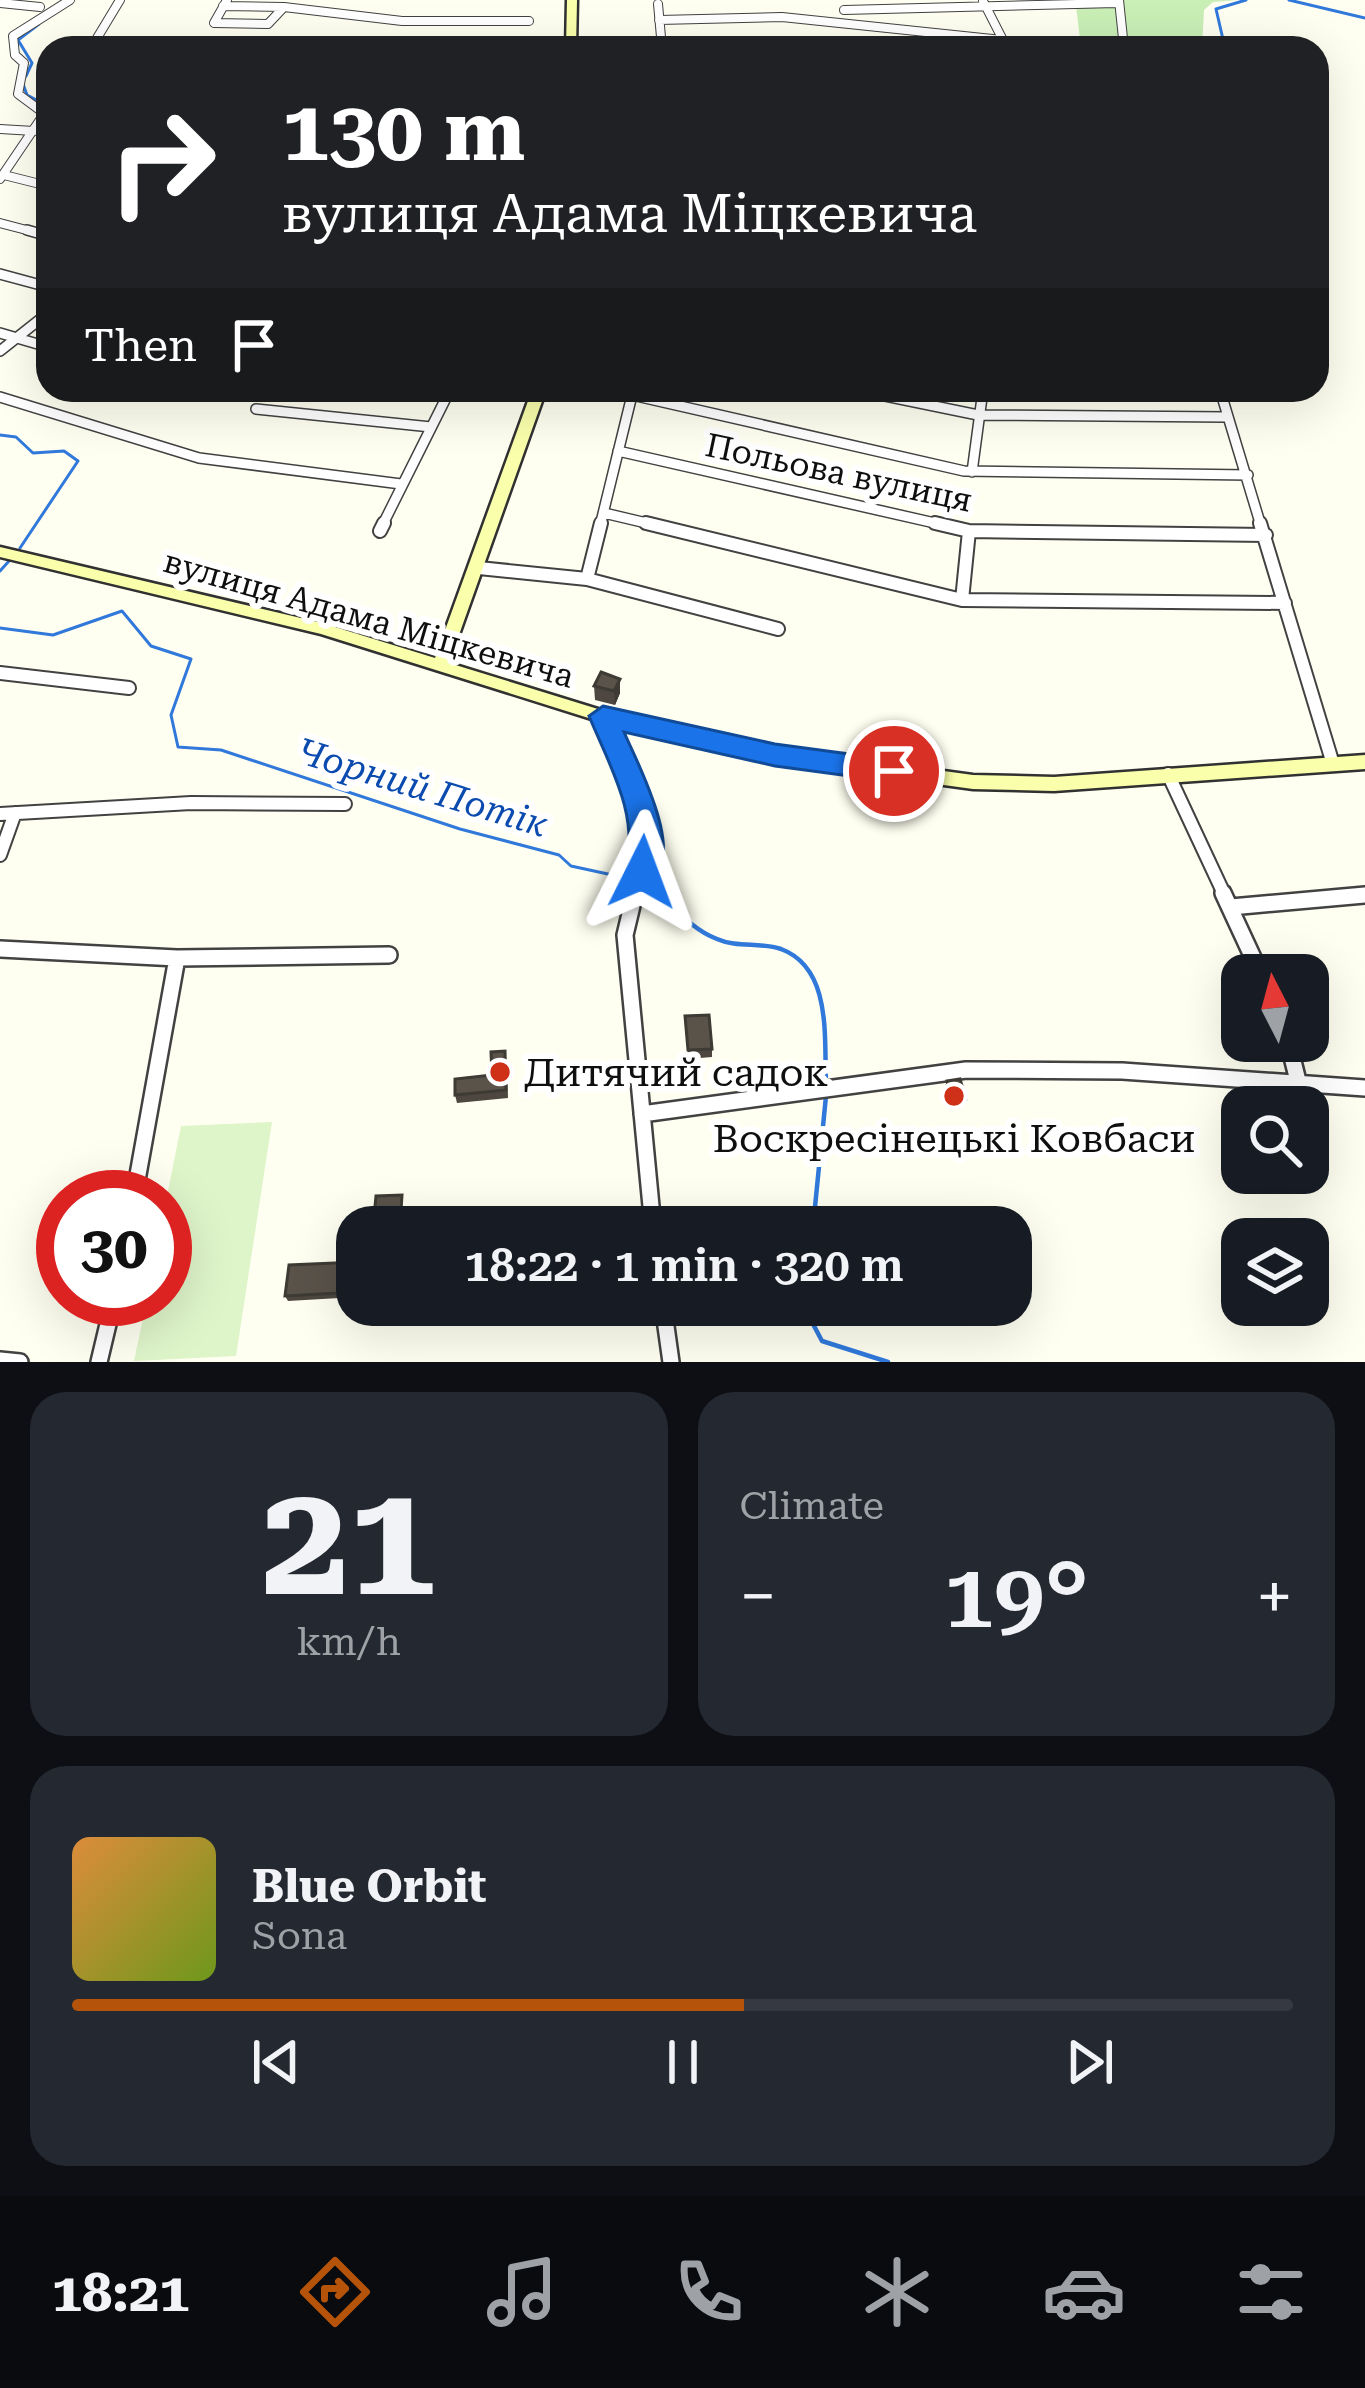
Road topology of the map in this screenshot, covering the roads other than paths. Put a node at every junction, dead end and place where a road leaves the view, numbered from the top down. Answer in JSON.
{"nodes":[{"id":1,"x":70,"y":0,"type":"edge"},
{"id":2,"x":119,"y":0,"type":"edge"},
{"id":3,"x":388,"y":0,"type":"edge"},
{"id":4,"x":572,"y":0,"type":"edge"},
{"id":5,"x":1118,"y":1,"type":"edge"},
{"id":6,"x":0,"y":3,"type":"edge"},
{"id":7,"x":225,"y":3,"type":"edge"},
{"id":8,"x":983,"y":3,"type":"edge"},
{"id":9,"x":658,"y":4,"type":"dead end"},
{"id":10,"x":40,"y":7,"type":"dead end"},
{"id":11,"x":284,"y":7,"type":"junction"},
{"id":12,"x":844,"y":10,"type":"dead end"},
{"id":13,"x":382,"y":17,"type":"junction"},
{"id":14,"x":659,"y":20,"type":"junction"},
{"id":15,"x":529,"y":21,"type":"dead end"},
{"id":16,"x":0,"y":35,"type":"edge"},
{"id":17,"x":13,"y":36,"type":"junction"},
{"id":18,"x":98,"y":36,"type":"edge"},
{"id":19,"x":572,"y":36,"type":"edge"},
{"id":20,"x":661,"y":36,"type":"edge"},
{"id":21,"x":941,"y":36,"type":"edge"},
{"id":22,"x":1001,"y":36,"type":"edge"},
{"id":23,"x":1122,"y":36,"type":"edge"},
{"id":24,"x":36,"y":108,"type":"edge"},
{"id":25,"x":36,"y":128,"type":"edge"},
{"id":26,"x":0,"y":129,"type":"edge"},
{"id":27,"x":34,"y":131,"type":"junction"},
{"id":28,"x":2,"y":177,"type":"edge"},
{"id":29,"x":36,"y":184,"type":"edge"},
{"id":30,"x":0,"y":223,"type":"edge"},
{"id":31,"x":36,"y":233,"type":"edge"},
{"id":32,"x":0,"y":274,"type":"edge"},
{"id":33,"x":36,"y":284,"type":"edge"},
{"id":34,"x":36,"y":323,"type":"edge"},
{"id":35,"x":0,"y":333,"type":"edge"},
{"id":36,"x":18,"y":338,"type":"junction"},
{"id":37,"x":36,"y":343,"type":"edge"},
{"id":38,"x":0,"y":351,"type":"edge"},
{"id":39,"x":0,"y":397,"type":"edge"},
{"id":40,"x":444,"y":402,"type":"edge"},
{"id":41,"x":535,"y":402,"type":"edge"},
{"id":42,"x":631,"y":402,"type":"edge"},
{"id":43,"x":672,"y":402,"type":"edge"},
{"id":44,"x":915,"y":402,"type":"edge"},
{"id":45,"x":980,"y":402,"type":"edge"},
{"id":46,"x":1223,"y":402,"type":"edge"},
{"id":47,"x":256,"y":409,"type":"dead end"},
{"id":48,"x":978,"y":415,"type":"junction"},
{"id":49,"x":1227,"y":417,"type":"junction"},
{"id":50,"x":431,"y":427,"type":"junction"},
{"id":51,"x":618,"y":451,"type":"junction"},
{"id":52,"x":971,"y":472,"type":"junction"},
{"id":53,"x":1248,"y":475,"type":"junction"},
{"id":54,"x":400,"y":484,"type":"junction"},
{"id":55,"x":604,"y":513,"type":"junction"},
{"id":56,"x":380,"y":531,"type":"dead end"},
{"id":57,"x":969,"y":531,"type":"junction"},
{"id":58,"x":1266,"y":535,"type":"junction"},
{"id":59,"x":9,"y":554,"type":"edge"},
{"id":60,"x":479,"y":568,"type":"junction"},
{"id":61,"x":587,"y":579,"type":"junction"},
{"id":62,"x":962,"y":600,"type":"junction"},
{"id":63,"x":1285,"y":603,"type":"junction"},
{"id":64,"x":778,"y":629,"type":"dead end"},
{"id":65,"x":440,"y":663,"type":"junction"},
{"id":66,"x":0,"y":673,"type":"edge"},
{"id":67,"x":129,"y":688,"type":"dead end"},
{"id":68,"x":603,"y":716,"type":"junction"},
{"id":69,"x":1365,"y":763,"type":"edge"},
{"id":70,"x":1333,"y":764,"type":"junction"},
{"id":71,"x":1168,"y":774,"type":"junction"},
{"id":72,"x":345,"y":804,"type":"dead end"},
{"id":73,"x":7,"y":814,"type":"edge"},
{"id":74,"x":0,"y":855,"type":"edge"},
{"id":75,"x":1365,"y":896,"type":"edge"},
{"id":76,"x":1231,"y":907,"type":"junction"},
{"id":77,"x":0,"y":949,"type":"edge"},
{"id":78,"x":1252,"y":954,"type":"edge"},
{"id":79,"x":389,"y":955,"type":"dead end"},
{"id":80,"x":177,"y":958,"type":"junction"},
{"id":81,"x":1293,"y":1062,"type":"edge"},
{"id":82,"x":1299,"y":1085,"type":"junction"},
{"id":83,"x":1365,"y":1088,"type":"edge"},
{"id":84,"x":642,"y":1114,"type":"junction"},
{"id":85,"x":139,"y":1170,"type":"edge"},
{"id":86,"x":650,"y":1206,"type":"edge"},
{"id":87,"x":108,"y":1326,"type":"edge"},
{"id":88,"x":666,"y":1326,"type":"edge"},
{"id":89,"x":0,"y":1360,"type":"edge"},
{"id":90,"x":20,"y":1362,"type":"edge"},
{"id":91,"x":99,"y":1362,"type":"edge"},
{"id":92,"x":671,"y":1362,"type":"edge"}],
"edges":[{"from":1,"to":17,"type":"street"},
{"from":2,"to":18,"type":"street"},
{"from":3,"to":13,"type":"street"},
{"from":4,"to":19,"type":"street"},
{"from":5,"to":8,"type":"street"},
{"from":5,"to":23,"type":"street"},
{"from":6,"to":10,"type":"street"},
{"from":7,"to":11,"type":"street"},
{"from":7,"to":11,"type":"street"},
{"from":8,"to":12,"type":"street"},
{"from":8,"to":22,"type":"street"},
{"from":9,"to":14,"type":"street"},
{"from":11,"to":13,"type":"street"},
{"from":13,"to":15,"type":"street"},
{"from":14,"to":20,"type":"street"},
{"from":14,"to":21,"type":"street"},
{"from":16,"to":17,"type":"street"},
{"from":17,"to":24,"type":"street"},
{"from":25,"to":27,"type":"street"},
{"from":26,"to":27,"type":"street"},
{"from":27,"to":28,"type":"street"},
{"from":28,"to":29,"type":"street"},
{"from":30,"to":31,"type":"street"},
{"from":32,"to":33,"type":"street"},
{"from":34,"to":36,"type":"street"},
{"from":35,"to":36,"type":"street"},
{"from":36,"to":37,"type":"street"},
{"from":36,"to":38,"type":"street"},
{"from":39,"to":54,"type":"street"},
{"from":40,"to":50,"type":"street"},
{"from":41,"to":60,"type":"street"},
{"from":42,"to":51,"type":"street"},
{"from":43,"to":52,"type":"street"},
{"from":44,"to":48,"type":"street"},
{"from":45,"to":48,"type":"street"},
{"from":46,"to":49,"type":"street"},
{"from":47,"to":50,"type":"street"},
{"from":48,"to":49,"type":"street"},
{"from":48,"to":52,"type":"street"},
{"from":49,"to":53,"type":"street"},
{"from":50,"to":54,"type":"street"},
{"from":51,"to":55,"type":"street"},
{"from":51,"to":57,"type":"street","name":"Польова вулиця"},
{"from":52,"to":53,"type":"street"},
{"from":53,"to":58,"type":"street"},
{"from":54,"to":56,"type":"street"},
{"from":55,"to":61,"type":"street"},
{"from":55,"to":62,"type":"street"},
{"from":57,"to":58,"type":"street","name":"Польова вулиця"},
{"from":57,"to":62,"type":"street"},
{"from":58,"to":63,"type":"street"},
{"from":59,"to":65,"type":"street","name":"вулиця Адама Міцкевича"},
{"from":60,"to":61,"type":"street"},
{"from":60,"to":65,"type":"street"},
{"from":61,"to":64,"type":"street"},
{"from":62,"to":63,"type":"street"},
{"from":63,"to":70,"type":"street"},
{"from":65,"to":68,"type":"street","name":"вулиця Адама Міцкевича"},
{"from":66,"to":67,"type":"street"},
{"from":68,"to":71,"type":"street","name":"вулиця Адама Міцкевича"},
{"from":68,"to":84,"type":"street"},
{"from":69,"to":70,"type":"street","name":"вулиця Адама Міцкевича"},
{"from":70,"to":71,"type":"street","name":"вулиця Адама Міцкевича"},
{"from":71,"to":76,"type":"street"},
{"from":72,"to":73,"type":"street"},
{"from":73,"to":74,"type":"street"},
{"from":75,"to":76,"type":"street"},
{"from":76,"to":78,"type":"street"},
{"from":77,"to":80,"type":"street"},
{"from":79,"to":80,"type":"street"},
{"from":80,"to":85,"type":"street"},
{"from":81,"to":82,"type":"street"},
{"from":82,"to":83,"type":"street"},
{"from":82,"to":84,"type":"street"},
{"from":84,"to":86,"type":"street"},
{"from":87,"to":91,"type":"street"},
{"from":88,"to":92,"type":"street"},
{"from":89,"to":90,"type":"street"}]}
